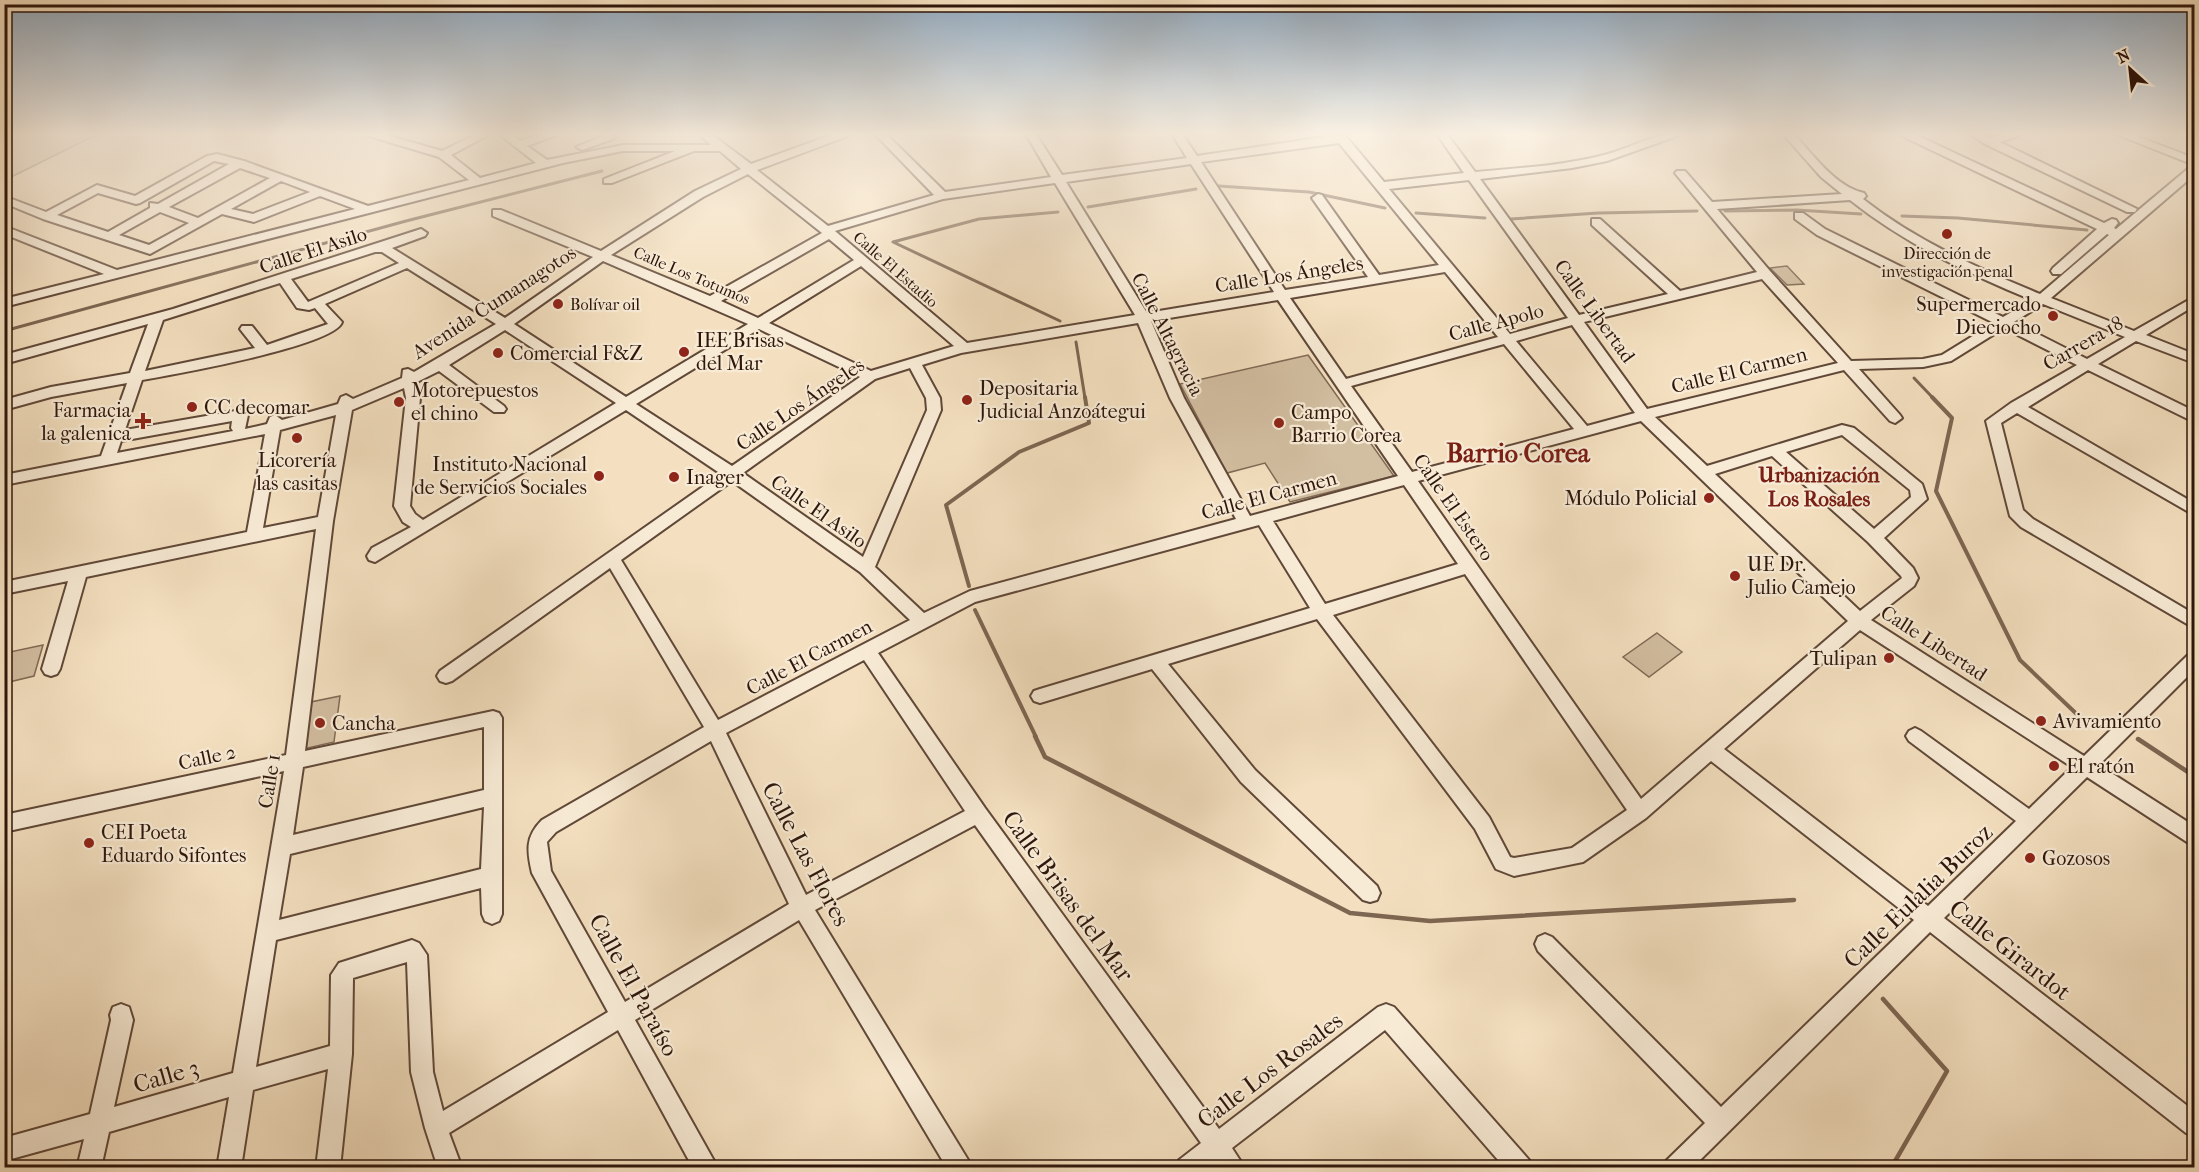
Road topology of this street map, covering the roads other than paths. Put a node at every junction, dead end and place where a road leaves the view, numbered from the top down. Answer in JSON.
{"nodes":[{"id":1,"x":156,"y":189,"type":"edge"},
{"id":2,"x":194,"y":189,"type":"edge"},
{"id":3,"x":259,"y":189,"type":"edge"},
{"id":4,"x":312,"y":189,"type":"edge"},
{"id":5,"x":446,"y":189,"type":"edge"},
{"id":6,"x":709,"y":189,"type":"edge"},
{"id":7,"x":775,"y":189,"type":"edge"},
{"id":8,"x":935,"y":189,"type":"edge"},
{"id":9,"x":989,"y":189,"type":"edge"},
{"id":10,"x":1064,"y":189,"type":"edge"},
{"id":11,"x":1213,"y":189,"type":"edge"},
{"id":12,"x":1384,"y":189,"type":"edge"},
{"id":13,"x":1482,"y":189,"type":"edge"},
{"id":14,"x":1694,"y":189,"type":"edge"},
{"id":15,"x":1850,"y":189,"type":"edge"},
{"id":16,"x":1853,"y":189,"type":"edge"},
{"id":17,"x":2021,"y":189,"type":"edge"},
{"id":18,"x":2088,"y":189,"type":"edge"},
{"id":19,"x":2158,"y":189,"type":"edge"},
{"id":20,"x":2165,"y":189,"type":"edge"},
{"id":21,"x":321,"y":192,"type":"junction"},
{"id":22,"x":942,"y":196,"type":"junction"},
{"id":23,"x":1861,"y":196,"type":"junction"},
{"id":24,"x":1318,"y":198,"type":"dead end"},
{"id":25,"x":4,"y":199,"type":"edge"},
{"id":26,"x":136,"y":200,"type":"junction"},
{"id":27,"x":1709,"y":206,"type":"junction"},
{"id":28,"x":159,"y":208,"type":"junction"},
{"id":29,"x":365,"y":209,"type":"junction"},
{"id":30,"x":2131,"y":209,"type":"junction"},
{"id":31,"x":220,"y":210,"type":"junction"},
{"id":32,"x":497,"y":213,"type":"dead end"},
{"id":33,"x":47,"y":216,"type":"junction"},
{"id":34,"x":1799,"y":216,"type":"dead end"},
{"id":35,"x":198,"y":222,"type":"junction"},
{"id":36,"x":1596,"y":222,"type":"dead end"},
{"id":37,"x":2105,"y":229,"type":"junction"},
{"id":38,"x":828,"y":232,"type":"junction"},
{"id":39,"x":421,"y":233,"type":"dead end"},
{"id":40,"x":8,"y":234,"type":"edge"},
{"id":41,"x":2117,"y":234,"type":"junction"},
{"id":42,"x":109,"y":236,"type":"junction"},
{"id":43,"x":380,"y":248,"type":"junction"},
{"id":44,"x":600,"y":255,"type":"junction"},
{"id":45,"x":861,"y":261,"type":"junction"},
{"id":46,"x":409,"y":262,"type":"junction"},
{"id":47,"x":1449,"y":267,"type":"junction"},
{"id":48,"x":116,"y":274,"type":"junction"},
{"id":49,"x":1765,"y":274,"type":"junction"},
{"id":50,"x":284,"y":279,"type":"junction"},
{"id":51,"x":1376,"y":279,"type":"junction"},
{"id":52,"x":1281,"y":294,"type":"junction"},
{"id":53,"x":1677,"y":295,"type":"junction"},
{"id":54,"x":2038,"y":296,"type":"junction"},
{"id":55,"x":711,"y":301,"type":"junction"},
{"id":56,"x":2194,"y":301,"type":"edge"},
{"id":57,"x":4,"y":303,"type":"edge"},
{"id":58,"x":318,"y":304,"type":"junction"},
{"id":59,"x":157,"y":318,"type":"junction"},
{"id":60,"x":1143,"y":318,"type":"junction"},
{"id":61,"x":1576,"y":320,"type":"junction"},
{"id":62,"x":502,"y":322,"type":"junction"},
{"id":63,"x":760,"y":322,"type":"junction"},
{"id":64,"x":2006,"y":322,"type":"junction"},
{"id":65,"x":247,"y":329,"type":"dead end"},
{"id":66,"x":2139,"y":333,"type":"junction"},
{"id":67,"x":1509,"y":338,"type":"junction"},
{"id":68,"x":963,"y":348,"type":"junction"},
{"id":69,"x":264,"y":350,"type":"junction"},
{"id":70,"x":2194,"y":351,"type":"edge"},
{"id":71,"x":2194,"y":359,"type":"edge"},
{"id":72,"x":4,"y":360,"type":"edge"},
{"id":73,"x":914,"y":363,"type":"junction"},
{"id":74,"x":2087,"y":363,"type":"junction"},
{"id":75,"x":439,"y":364,"type":"junction"},
{"id":76,"x":1848,"y":365,"type":"junction"},
{"id":77,"x":409,"y":376,"type":"junction"},
{"id":78,"x":870,"y":376,"type":"junction"},
{"id":79,"x":137,"y":377,"type":"junction"},
{"id":80,"x":1343,"y":384,"type":"junction"},
{"id":81,"x":346,"y":404,"type":"junction"},
{"id":82,"x":626,"y":404,"type":"junction"},
{"id":83,"x":4,"y":405,"type":"edge"},
{"id":84,"x":2016,"y":406,"type":"junction"},
{"id":85,"x":499,"y":409,"type":"dead end"},
{"id":86,"x":1644,"y":415,"type":"junction"},
{"id":87,"x":2194,"y":417,"type":"edge"},
{"id":88,"x":1895,"y":418,"type":"dead end"},
{"id":89,"x":274,"y":424,"type":"junction"},
{"id":90,"x":1584,"y":432,"type":"junction"},
{"id":91,"x":111,"y":449,"type":"junction"},
{"id":92,"x":1774,"y":450,"type":"junction"},
{"id":93,"x":4,"y":469,"type":"edge"},
{"id":94,"x":1713,"y":469,"type":"dead end"},
{"id":95,"x":733,"y":474,"type":"junction"},
{"id":96,"x":4,"y":480,"type":"edge"},
{"id":97,"x":1410,"y":480,"type":"junction"},
{"id":98,"x":2194,"y":510,"type":"edge"},
{"id":99,"x":325,"y":521,"type":"junction"},
{"id":100,"x":1255,"y":521,"type":"junction"},
{"id":101,"x":423,"y":527,"type":"junction"},
{"id":102,"x":254,"y":536,"type":"junction"},
{"id":103,"x":1874,"y":538,"type":"junction"},
{"id":104,"x":375,"y":556,"type":"dead end"},
{"id":105,"x":613,"y":560,"type":"junction"},
{"id":106,"x":1470,"y":567,"type":"junction"},
{"id":107,"x":866,"y":568,"type":"junction"},
{"id":108,"x":79,"y":572,"type":"junction"},
{"id":109,"x":4,"y":588,"type":"edge"},
{"id":110,"x":1321,"y":612,"type":"junction"},
{"id":111,"x":922,"y":621,"type":"junction"},
{"id":112,"x":1859,"y":621,"type":"junction"},
{"id":113,"x":2194,"y":622,"type":"edge"},
{"id":114,"x":866,"y":650,"type":"junction"},
{"id":115,"x":2194,"y":660,"type":"edge"},
{"id":116,"x":1155,"y":661,"type":"junction"},
{"id":117,"x":51,"y":669,"type":"dead end"},
{"id":118,"x":446,"y":676,"type":"dead end"},
{"id":119,"x":1040,"y":696,"type":"dead end"},
{"id":120,"x":715,"y":730,"type":"junction"},
{"id":121,"x":1915,"y":736,"type":"dead end"},
{"id":122,"x":1710,"y":748,"type":"junction"},
{"id":123,"x":295,"y":760,"type":"junction"},
{"id":124,"x":2088,"y":767,"type":"junction"},
{"id":125,"x":494,"y":796,"type":"junction"},
{"id":126,"x":1639,"y":812,"type":"junction"},
{"id":127,"x":978,"y":814,"type":"junction"},
{"id":128,"x":2031,"y":821,"type":"junction"},
{"id":129,"x":4,"y":824,"type":"edge"},
{"id":130,"x":549,"y":826,"type":"joint"},
{"id":131,"x":2194,"y":836,"type":"edge"},
{"id":132,"x":281,"y":847,"type":"junction"},
{"id":133,"x":491,"y":876,"type":"junction"},
{"id":134,"x":1370,"y":893,"type":"dead end"},
{"id":135,"x":802,"y":907,"type":"junction"},
{"id":136,"x":492,"y":914,"type":"dead end"},
{"id":137,"x":1930,"y":920,"type":"junction"},
{"id":138,"x":267,"y":933,"type":"junction"},
{"id":139,"x":1545,"y":944,"type":"dead end"},
{"id":140,"x":121,"y":1015,"type":"dead end"},
{"id":141,"x":621,"y":1017,"type":"junction"},
{"id":142,"x":341,"y":1054,"type":"junction"},
{"id":143,"x":243,"y":1082,"type":"junction"},
{"id":144,"x":100,"y":1123,"type":"junction"},
{"id":145,"x":1721,"y":1123,"type":"junction"},
{"id":146,"x":2194,"y":1125,"type":"edge"},
{"id":147,"x":436,"y":1128,"type":"junction"},
{"id":148,"x":1216,"y":1145,"type":"junction"},
{"id":149,"x":4,"y":1150,"type":"edge"},
{"id":150,"x":89,"y":1167,"type":"edge"},
{"id":151,"x":229,"y":1167,"type":"edge"},
{"id":152,"x":328,"y":1167,"type":"edge"},
{"id":153,"x":450,"y":1167,"type":"edge"},
{"id":154,"x":706,"y":1167,"type":"edge"},
{"id":155,"x":962,"y":1167,"type":"edge"},
{"id":156,"x":1187,"y":1167,"type":"edge"},
{"id":157,"x":1233,"y":1167,"type":"edge"},
{"id":158,"x":1521,"y":1167,"type":"edge"},
{"id":159,"x":1675,"y":1167,"type":"edge"}],
"edges":[{"from":1,"to":26,"type":"street"},
{"from":2,"to":28,"type":"street"},
{"from":3,"to":31,"type":"street"},
{"from":4,"to":21,"type":"street"},
{"from":5,"to":29,"type":"street"},
{"from":6,"to":44,"type":"street","name":"Avenida Cumanagotos"},
{"from":7,"to":38,"type":"street","name":"Calle El Estadio"},
{"from":8,"to":22,"type":"street"},
{"from":9,"to":22,"type":"street"},
{"from":10,"to":60,"type":"street","name":"Calle Altagracia"},
{"from":11,"to":52,"type":"street","name":"Calle El Estero"},
{"from":12,"to":47,"type":"street"},
{"from":13,"to":61,"type":"street","name":"Calle Libertad"},
{"from":14,"to":27,"type":"street"},
{"from":15,"to":23,"type":"street"},
{"from":16,"to":23,"type":"street"},
{"from":17,"to":37,"type":"street"},
{"from":18,"to":30,"type":"street"},
{"from":19,"to":30,"type":"street"},
{"from":20,"to":41,"type":"street"},
{"from":21,"to":29,"type":"street"},
{"from":21,"to":31,"type":"street"},
{"from":22,"to":38,"type":"street"},
{"from":23,"to":27,"type":"street"},
{"from":23,"to":54,"type":"street"},
{"from":24,"to":51,"type":"street"},
{"from":25,"to":33,"type":"street"},
{"from":26,"to":28,"type":"street"},
{"from":26,"to":33,"type":"street"},
{"from":27,"to":49,"type":"street"},
{"from":28,"to":35,"type":"street"},
{"from":28,"to":42,"type":"street"},
{"from":29,"to":48,"type":"street"},
{"from":30,"to":37,"type":"street"},
{"from":31,"to":35,"type":"street"},
{"from":32,"to":44,"type":"street","name":"Calle Los Totumos"},
{"from":33,"to":42,"type":"street"},
{"from":34,"to":64,"type":"street"},
{"from":35,"to":42,"type":"street"},
{"from":36,"to":53,"type":"street"},
{"from":37,"to":41,"type":"street"},
{"from":37,"to":54,"type":"street"},
{"from":38,"to":45,"type":"street","name":"Calle El Estadio"},
{"from":38,"to":55,"type":"street"},
{"from":39,"to":43,"type":"street"},
{"from":40,"to":48,"type":"street"},
{"from":41,"to":54,"type":"street"},
{"from":43,"to":46,"type":"street","name":"Calle El Asilo"},
{"from":43,"to":50,"type":"street","name":"Calle El Asilo"},
{"from":44,"to":55,"type":"street","name":"Calle Los Totumos"},
{"from":44,"to":62,"type":"street","name":"Avenida Cumanagotos"},
{"from":45,"to":63,"type":"street"},
{"from":45,"to":68,"type":"street","name":"Calle El Estadio"},
{"from":46,"to":58,"type":"street"},
{"from":46,"to":62,"type":"street","name":"Calle El Asilo"},
{"from":47,"to":51,"type":"street","name":"Calle Los Ángeles"},
{"from":47,"to":67,"type":"street"},
{"from":48,"to":57,"type":"street"},
{"from":49,"to":53,"type":"street","name":"Calle Apolo"},
{"from":49,"to":76,"type":"street"},
{"from":50,"to":58,"type":"street"},
{"from":50,"to":59,"type":"street","name":"Calle El Asilo"},
{"from":51,"to":52,"type":"street","name":"Calle Los Ángeles"},
{"from":52,"to":60,"type":"street","name":"Calle Los Ángeles"},
{"from":52,"to":80,"type":"street","name":"Calle El Estero"},
{"from":53,"to":61,"type":"street","name":"Calle Apolo"},
{"from":54,"to":64,"type":"street","name":"Calle El Carmen"},
{"from":54,"to":66,"type":"street"},
{"from":55,"to":63,"type":"street","name":"Calle Los Totumos"},
{"from":56,"to":66,"type":"street","name":"Carrera 18"},
{"from":58,"to":69,"type":"street"},
{"from":59,"to":72,"type":"street","name":"Calle El Asilo"},
{"from":59,"to":79,"type":"street"},
{"from":60,"to":68,"type":"street","name":"Calle Los Ángeles"},
{"from":60,"to":100,"type":"street","name":"Calle Altagracia"},
{"from":61,"to":67,"type":"street","name":"Calle Apolo"},
{"from":61,"to":86,"type":"street","name":"Calle Libertad"},
{"from":62,"to":75,"type":"street","name":"Avenida Cumanagotos"},
{"from":62,"to":77,"type":"street","name":"Avenida Cumanagotos"},
{"from":62,"to":82,"type":"street","name":"Calle El Asilo"},
{"from":63,"to":78,"type":"street","name":"Calle Los Totumos"},
{"from":63,"to":82,"type":"street"},
{"from":64,"to":74,"type":"street"},
{"from":64,"to":76,"type":"street","name":"Calle El Carmen"},
{"from":65,"to":69,"type":"street"},
{"from":66,"to":70,"type":"street"},
{"from":66,"to":71,"type":"street"},
{"from":66,"to":74,"type":"street","name":"Carrera 18"},
{"from":67,"to":80,"type":"street","name":"Calle Apolo"},
{"from":67,"to":90,"type":"street"},
{"from":68,"to":73,"type":"street","name":"Calle Los Ángeles"},
{"from":69,"to":79,"type":"street"},
{"from":73,"to":78,"type":"street","name":"Calle Los Ángeles"},
{"from":73,"to":107,"type":"street"},
{"from":74,"to":84,"type":"street","name":"Carrera 18"},
{"from":74,"to":87,"type":"street"},
{"from":75,"to":77,"type":"street","name":"Avenida Cumanagotos"},
{"from":75,"to":85,"type":"street"},
{"from":76,"to":86,"type":"street","name":"Calle El Carmen"},
{"from":76,"to":88,"type":"street"},
{"from":77,"to":81,"type":"street","name":"Avenida Cumanagotos"},
{"from":77,"to":101,"type":"street"},
{"from":78,"to":95,"type":"street","name":"Calle Los Ángeles"},
{"from":79,"to":83,"type":"street"},
{"from":79,"to":91,"type":"street"},
{"from":80,"to":97,"type":"street","name":"Calle El Estero"},
{"from":81,"to":89,"type":"street","name":"Avenida Cumanagotos"},
{"from":81,"to":99,"type":"street","name":"Calle 1"},
{"from":82,"to":95,"type":"street","name":"Calle El Asilo"},
{"from":82,"to":101,"type":"street"},
{"from":84,"to":98,"type":"street"},
{"from":84,"to":113,"type":"street","name":"Carrera 18"},
{"from":86,"to":90,"type":"street","name":"Calle El Carmen"},
{"from":86,"to":112,"type":"street","name":"Calle Libertad"},
{"from":89,"to":91,"type":"street","name":"Avenida Cumanagotos"},
{"from":89,"to":91,"type":"street","name":"Avenida Cumanagotos"},
{"from":89,"to":102,"type":"street"},
{"from":90,"to":97,"type":"street","name":"Calle El Carmen"},
{"from":91,"to":93,"type":"street","name":"Avenida Cumanagotos"},
{"from":91,"to":96,"type":"street","name":"Avenida Cumanagotos"},
{"from":92,"to":94,"type":"street"},
{"from":92,"to":103,"type":"street"},
{"from":92,"to":103,"type":"street"},
{"from":95,"to":105,"type":"street","name":"Calle Los Ángeles"},
{"from":95,"to":107,"type":"street","name":"Calle El Asilo"},
{"from":97,"to":100,"type":"street","name":"Calle El Carmen"},
{"from":97,"to":106,"type":"street","name":"Calle El Estero"},
{"from":99,"to":102,"type":"street"},
{"from":99,"to":123,"type":"street","name":"Calle 1"},
{"from":100,"to":110,"type":"street","name":"Calle Altagracia"},
{"from":100,"to":111,"type":"street","name":"Calle El Carmen"},
{"from":101,"to":104,"type":"street"},
{"from":102,"to":108,"type":"street"},
{"from":103,"to":112,"type":"street","name":"Calle Altagracia"},
{"from":105,"to":118,"type":"street","name":"Calle Los Ángeles"},
{"from":105,"to":120,"type":"street","name":"Calle Las Flores"},
{"from":106,"to":110,"type":"street"},
{"from":106,"to":126,"type":"street","name":"Calle El Estero"},
{"from":107,"to":111,"type":"street","name":"Calle El Asilo"},
{"from":108,"to":109,"type":"street"},
{"from":108,"to":117,"type":"street"},
{"from":110,"to":116,"type":"street"},
{"from":110,"to":126,"type":"street","name":"Calle Altagracia"},
{"from":111,"to":114,"type":"street","name":"Calle El Carmen"},
{"from":112,"to":122,"type":"street","name":"Calle Altagracia"},
{"from":112,"to":124,"type":"street","name":"Calle Libertad"},
{"from":114,"to":120,"type":"street","name":"Calle El Carmen"},
{"from":114,"to":127,"type":"street","name":"Calle Brisas del Mar"},
{"from":115,"to":124,"type":"street","name":"Calle Eulalia Buroz"},
{"from":116,"to":119,"type":"street"},
{"from":116,"to":134,"type":"street"},
{"from":120,"to":130,"type":"street","name":"Calle El Carmen"},
{"from":120,"to":135,"type":"street","name":"Calle Las Flores"},
{"from":121,"to":128,"type":"street"},
{"from":122,"to":126,"type":"street","name":"Calle Altagracia"},
{"from":122,"to":137,"type":"street","name":"Calle Girardot"},
{"from":123,"to":125,"type":"street","name":"Calle 2"},
{"from":123,"to":129,"type":"street","name":"Calle 2"},
{"from":123,"to":132,"type":"street","name":"Calle 1"},
{"from":124,"to":128,"type":"street","name":"Calle Eulalia Buroz"},
{"from":124,"to":131,"type":"street","name":"Calle Libertad"},
{"from":125,"to":132,"type":"street"},
{"from":125,"to":133,"type":"street"},
{"from":127,"to":135,"type":"street"},
{"from":127,"to":148,"type":"street","name":"Calle Brisas del Mar"},
{"from":128,"to":137,"type":"street","name":"Calle Eulalia Buroz"},
{"from":130,"to":141,"type":"street","name":"Calle El Paraíso"},
{"from":132,"to":138,"type":"street","name":"Calle 1"},
{"from":133,"to":136,"type":"street"},
{"from":133,"to":138,"type":"street"},
{"from":135,"to":141,"type":"street"},
{"from":135,"to":155,"type":"street","name":"Calle Las Flores"},
{"from":137,"to":145,"type":"street","name":"Calle Eulalia Buroz"},
{"from":137,"to":146,"type":"street","name":"Calle Girardot"},
{"from":138,"to":143,"type":"street","name":"Calle 1"},
{"from":139,"to":145,"type":"street"},
{"from":140,"to":144,"type":"street"},
{"from":141,"to":147,"type":"street"},
{"from":141,"to":154,"type":"street","name":"Calle El Paraíso"},
{"from":142,"to":143,"type":"street","name":"Calle 3"},
{"from":142,"to":147,"type":"street"},
{"from":142,"to":152,"type":"street"},
{"from":143,"to":144,"type":"street","name":"Calle 3"},
{"from":143,"to":151,"type":"street","name":"Calle 1"},
{"from":144,"to":149,"type":"street","name":"Calle 3"},
{"from":144,"to":150,"type":"street"},
{"from":145,"to":159,"type":"street","name":"Calle Eulalia Buroz"},
{"from":147,"to":153,"type":"street"},
{"from":148,"to":156,"type":"street","name":"Calle Los Rosales"},
{"from":148,"to":157,"type":"street","name":"Calle Brisas del Mar"},
{"from":148,"to":158,"type":"street","name":"Calle Los Rosales"}]}
